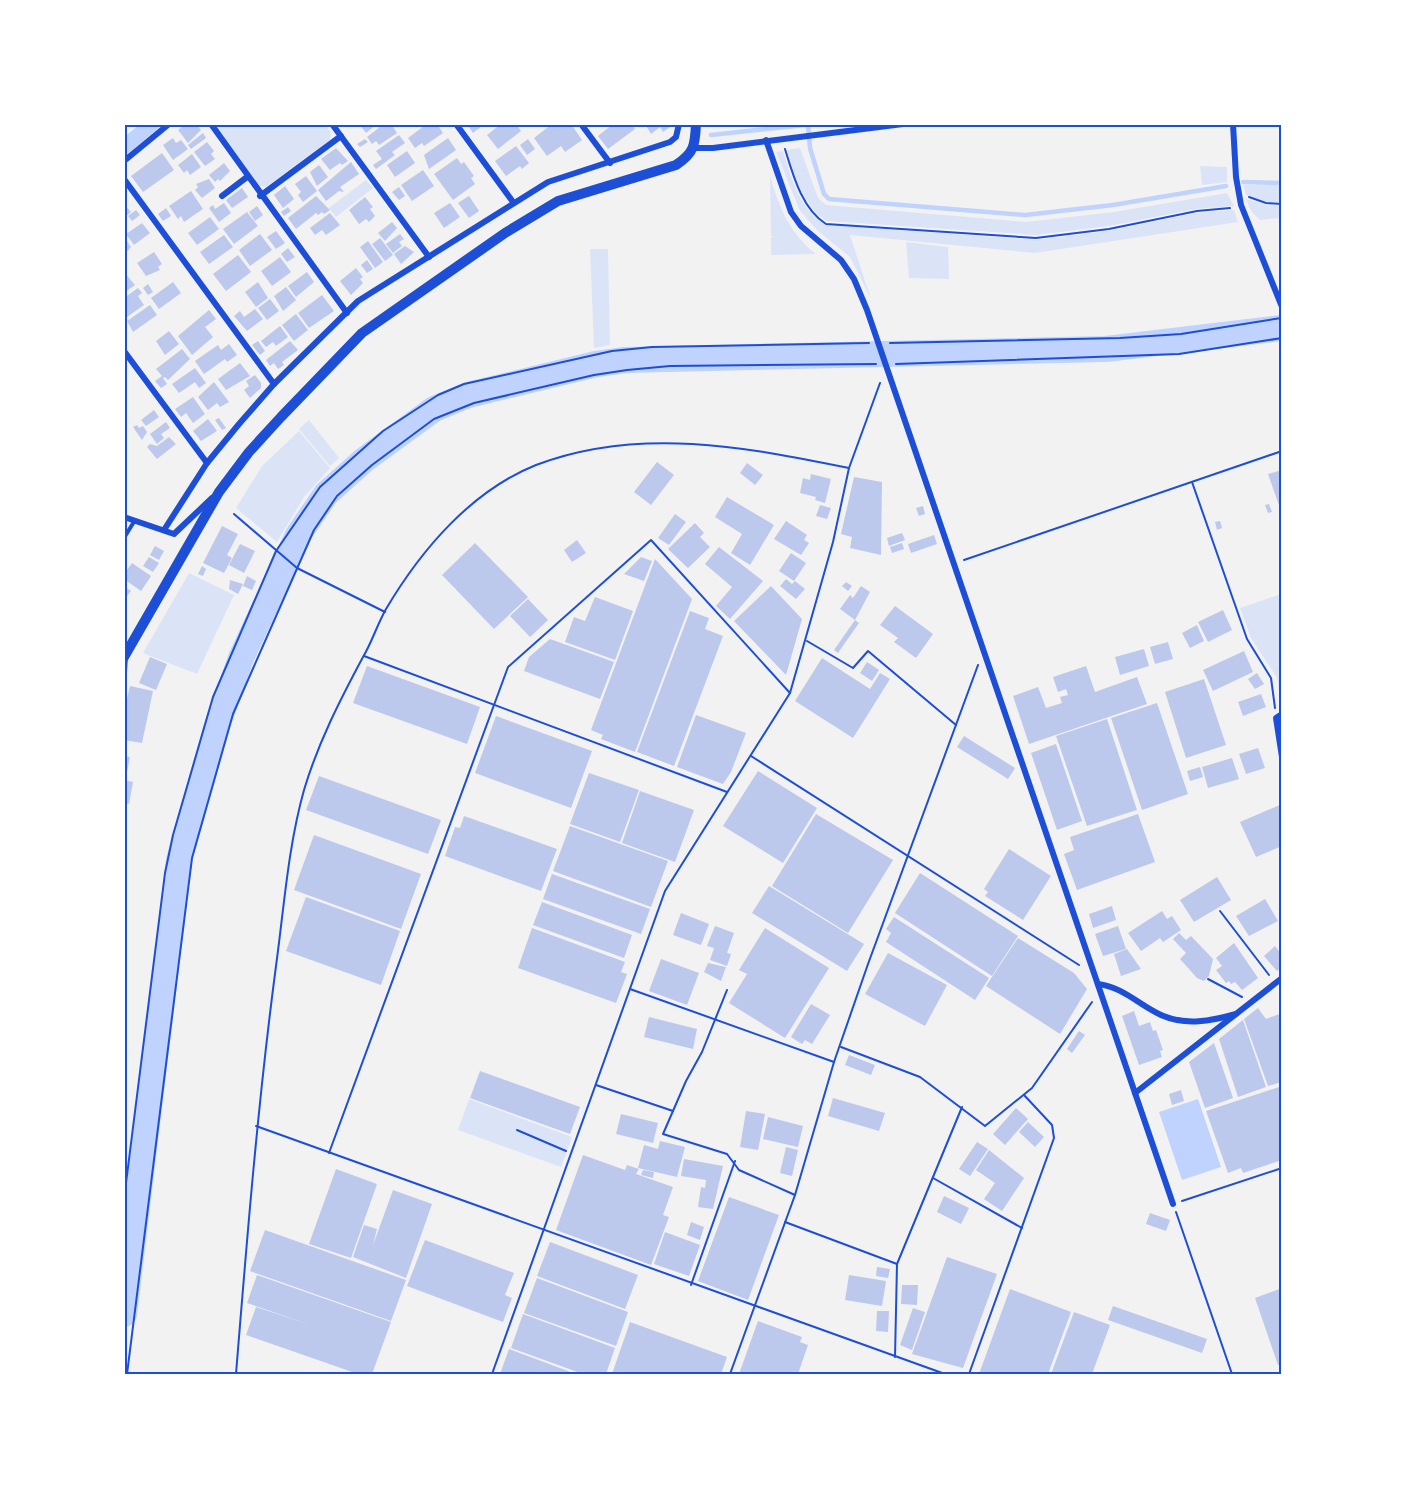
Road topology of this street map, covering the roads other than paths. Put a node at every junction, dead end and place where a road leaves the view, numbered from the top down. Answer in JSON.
{"nodes":[{"id":1,"x":169,"y":124,"type":"edge"},
{"id":2,"x":211,"y":124,"type":"edge"},
{"id":3,"x":332,"y":124,"type":"edge"},
{"id":4,"x":456,"y":124,"type":"edge"},
{"id":5,"x":581,"y":124,"type":"edge"},
{"id":6,"x":679,"y":124,"type":"edge"},
{"id":7,"x":696,"y":124,"type":"edge"},
{"id":8,"x":903,"y":124,"type":"edge"},
{"id":9,"x":1233,"y":124,"type":"edge"},
{"id":10,"x":341,"y":136,"type":"junction"},
{"id":11,"x":766,"y":140,"type":"junction"},
{"id":12,"x":695,"y":148,"type":"junction"},
{"id":13,"x":124,"y":161,"type":"edge"},
{"id":14,"x":610,"y":163,"type":"junction"},
{"id":15,"x":247,"y":177,"type":"junction"},
{"id":16,"x":124,"y":179,"type":"edge"},
{"id":17,"x":222,"y":196,"type":"dead end"},
{"id":18,"x":260,"y":196,"type":"junction"},
{"id":19,"x":513,"y":202,"type":"junction"},
{"id":20,"x":429,"y":257,"type":"junction"},
{"id":21,"x":1281,"y":307,"type":"edge"},
{"id":22,"x":347,"y":313,"type":"junction"},
{"id":23,"x":124,"y":351,"type":"edge"},
{"id":24,"x":274,"y":384,"type":"junction"},
{"id":25,"x":207,"y":463,"type":"junction"},
{"id":26,"x":219,"y":492,"type":"junction"},
{"id":27,"x":124,"y":517,"type":"edge"},
{"id":28,"x":135,"y":519,"type":"junction"},
{"id":29,"x":164,"y":530,"type":"junction"},
{"id":30,"x":124,"y":538,"type":"edge"},
{"id":31,"x":125,"y":656,"type":"edge"},
{"id":32,"x":124,"y":672,"type":"edge"},
{"id":33,"x":1279,"y":716,"type":"edge"},
{"id":34,"x":1281,"y":757,"type":"edge"},
{"id":35,"x":1279,"y":981,"type":"edge"},
{"id":36,"x":1098,"y":984,"type":"junction"},
{"id":37,"x":1239,"y":1013,"type":"junction"},
{"id":38,"x":1136,"y":1093,"type":"junction"},
{"id":39,"x":1173,"y":1204,"type":"road end"}],
"edges":[{"from":1,"to":13,"type":"street"},
{"from":2,"to":15,"type":"street"},
{"from":3,"to":10,"type":"street"},
{"from":4,"to":19,"type":"street"},
{"from":5,"to":14,"type":"street"},
{"from":6,"to":14,"type":"street"},
{"from":7,"to":12,"type":"main road"},
{"from":8,"to":11,"type":"street"},
{"from":9,"to":21,"type":"street"},
{"from":10,"to":18,"type":"street"},
{"from":10,"to":20,"type":"street"},
{"from":11,"to":12,"type":"street"},
{"from":11,"to":36,"type":"street"},
{"from":12,"to":26,"type":"main road"},
{"from":14,"to":19,"type":"street"},
{"from":15,"to":17,"type":"street"},
{"from":15,"to":18,"type":"street"},
{"from":16,"to":24,"type":"street"},
{"from":18,"to":22,"type":"street"},
{"from":19,"to":20,"type":"street"},
{"from":20,"to":22,"type":"street"},
{"from":22,"to":24,"type":"street"},
{"from":23,"to":25,"type":"street"},
{"from":24,"to":25,"type":"street"},
{"from":25,"to":29,"type":"street"},
{"from":26,"to":29,"type":"street"},
{"from":26,"to":31,"type":"main road"},
{"from":27,"to":28,"type":"street"},
{"from":28,"to":29,"type":"street"},
{"from":28,"to":30,"type":"lane"},
{"from":31,"to":32,"type":"street"},
{"from":33,"to":34,"type":"street"},
{"from":35,"to":37,"type":"street"},
{"from":36,"to":37,"type":"street"},
{"from":36,"to":38,"type":"street"},
{"from":37,"to":38,"type":"street"},
{"from":38,"to":39,"type":"street"}]}
